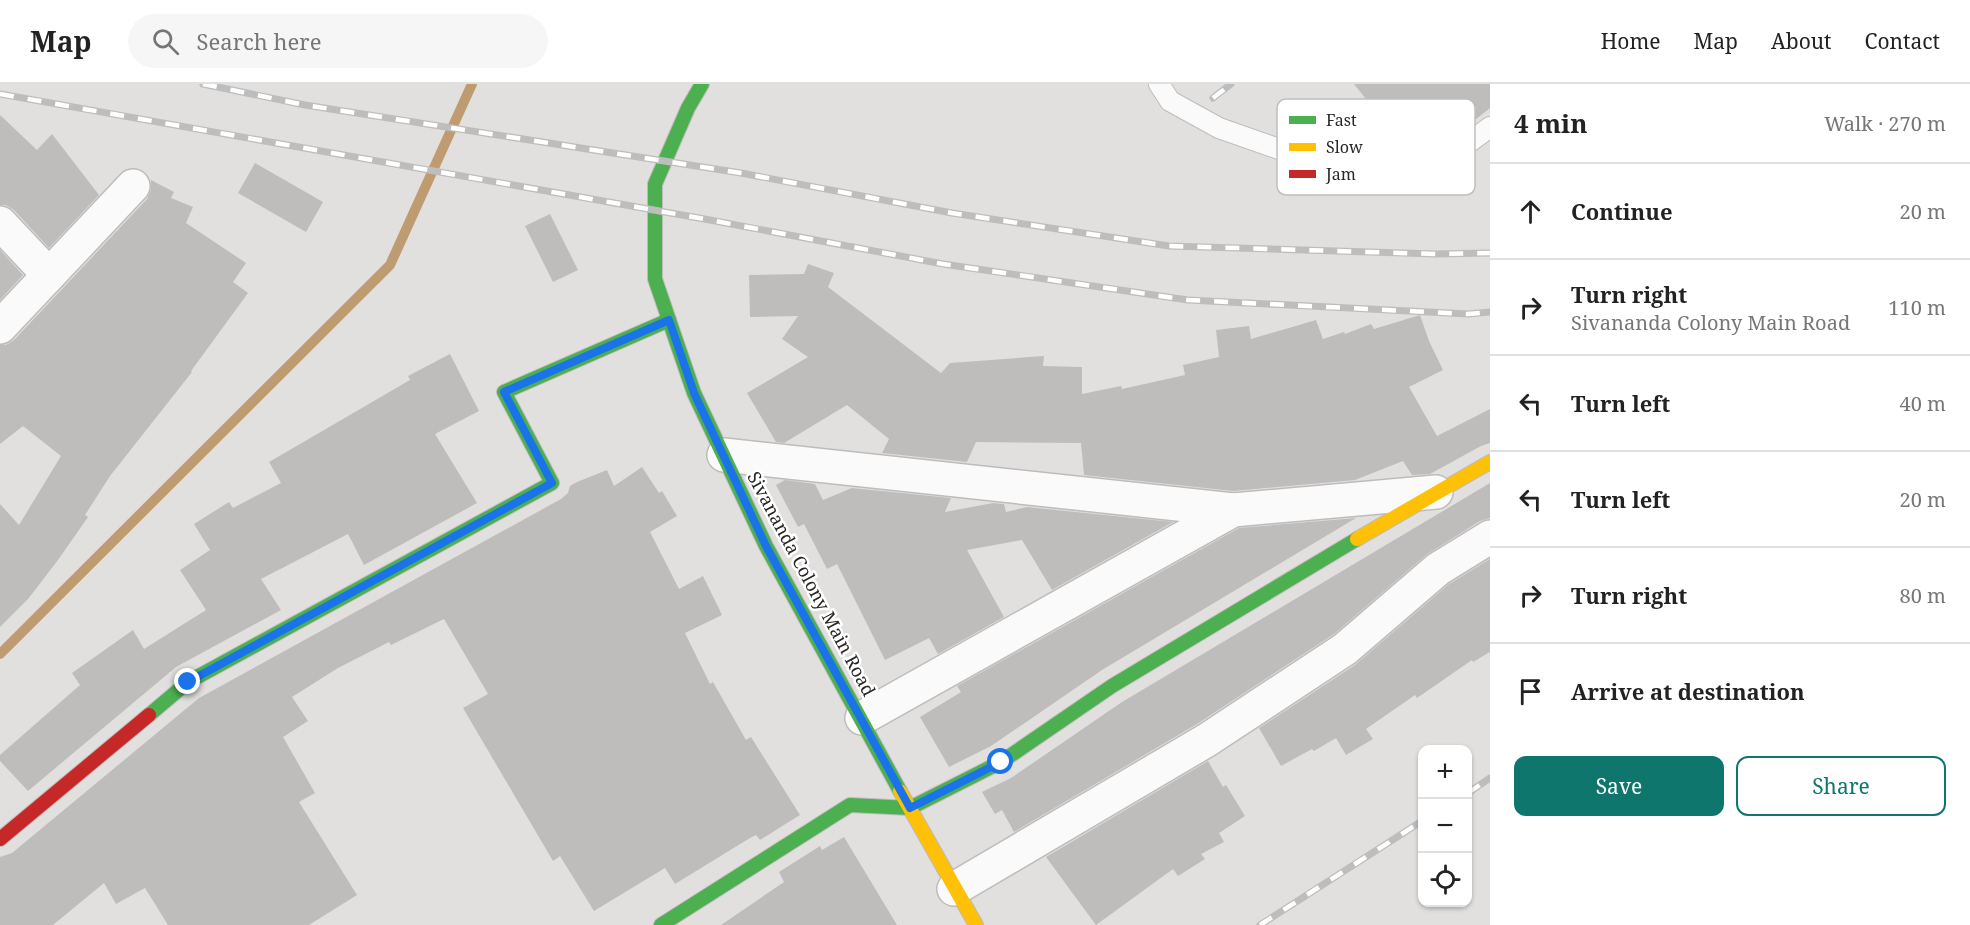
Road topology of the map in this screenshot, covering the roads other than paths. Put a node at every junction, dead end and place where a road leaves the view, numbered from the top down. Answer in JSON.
{"nodes":[{"id":1,"x":702,"y":84,"type":"edge"},
{"id":2,"x":1159,"y":84,"type":"edge"},
{"id":3,"x":1490,"y":127,"type":"edge"},
{"id":4,"x":1475,"y":138,"type":"edge"},
{"id":5,"x":1277,"y":148,"type":"edge"},
{"id":6,"x":133,"y":186,"type":"dead end"},
{"id":7,"x":0,"y":223,"type":"edge"},
{"id":8,"x":49,"y":275,"type":"junction"},
{"id":9,"x":669,"y":320,"type":"junction"},
{"id":10,"x":0,"y":327,"type":"edge"},
{"id":11,"x":724,"y":455,"type":"junction"},
{"id":12,"x":1490,"y":462,"type":"edge"},
{"id":13,"x":1436,"y":492,"type":"junction"},
{"id":14,"x":1233,"y":510,"type":"junction"},
{"id":15,"x":1490,"y":537,"type":"edge"},
{"id":16,"x":861,"y":718,"type":"junction"},
{"id":17,"x":910,"y":808,"type":"junction"},
{"id":18,"x":0,"y":839,"type":"edge"},
{"id":19,"x":954,"y":889,"type":"junction"},
{"id":20,"x":661,"y":925,"type":"edge"},
{"id":21,"x":976,"y":925,"type":"edge"}],
"edges":[{"from":1,"to":9,"type":"street","name":"Sivananda Colony Main Road"},
{"from":2,"to":5,"type":"lane"},
{"from":3,"to":4,"type":"lane"},
{"from":6,"to":8,"type":"street"},
{"from":7,"to":8,"type":"street"},
{"from":8,"to":10,"type":"street"},
{"from":9,"to":11,"type":"street","name":"Sivananda Colony Main Road"},
{"from":9,"to":18,"type":"street"},
{"from":11,"to":14,"type":"street"},
{"from":11,"to":16,"type":"street","name":"Sivananda Colony Main Road"},
{"from":12,"to":13,"type":"street"},
{"from":13,"to":14,"type":"street"},
{"from":13,"to":17,"type":"street"},
{"from":14,"to":16,"type":"street"},
{"from":15,"to":19,"type":"street"},
{"from":16,"to":17,"type":"street","name":"Sivananda Colony Main Road"},
{"from":17,"to":19,"type":"street","name":"Sivananda Colony Main Road"},
{"from":17,"to":20,"type":"street"},
{"from":19,"to":21,"type":"street","name":"Sivananda Colony Main Road"}]}
